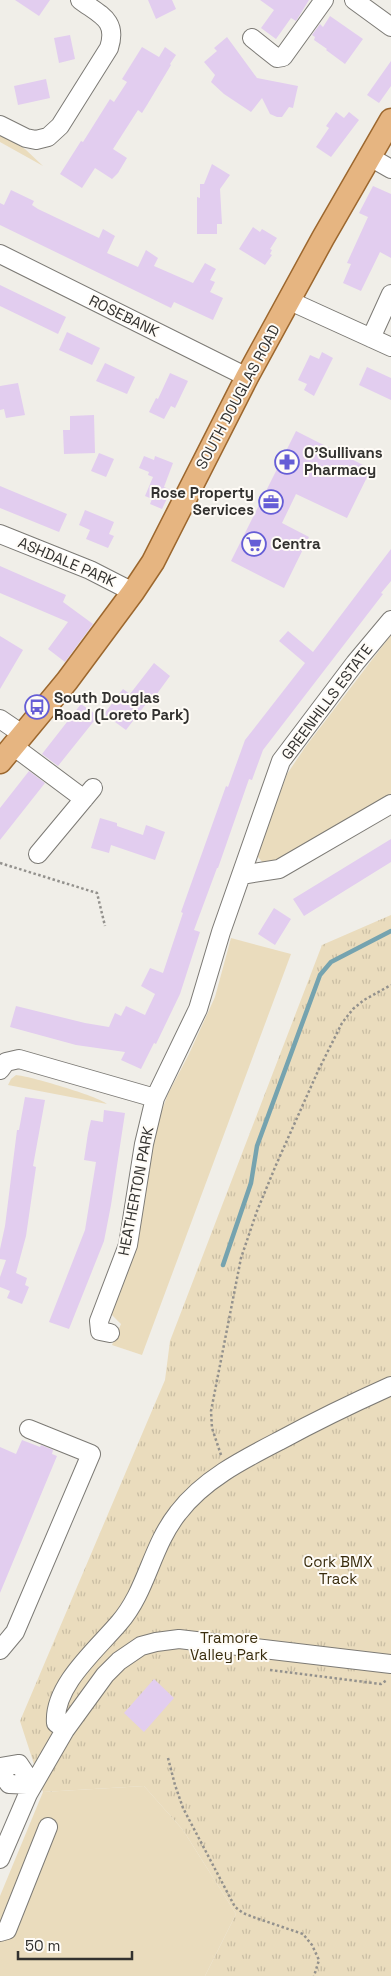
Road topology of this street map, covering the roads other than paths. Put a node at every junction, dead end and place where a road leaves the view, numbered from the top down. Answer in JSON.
{"nodes":[{"id":1,"x":80,"y":0,"type":"edge"},
{"id":2,"x":324,"y":0,"type":"edge"},
{"id":3,"x":354,"y":0,"type":"edge"},
{"id":4,"x":391,"y":27,"type":"edge"},
{"id":5,"x":252,"y":38,"type":"dead end"},
{"id":6,"x":391,"y":120,"type":"edge"},
{"id":7,"x":0,"y":125,"type":"edge"},
{"id":8,"x":370,"y":157,"type":"junction"},
{"id":9,"x":391,"y":168,"type":"edge"},
{"id":10,"x":0,"y":254,"type":"edge"},
{"id":11,"x":391,"y":294,"type":"edge"},
{"id":12,"x":290,"y":301,"type":"junction"},
{"id":13,"x":372,"y":338,"type":"junction"},
{"id":14,"x":391,"y":347,"type":"edge"},
{"id":15,"x":248,"y":377,"type":"junction"},
{"id":16,"x":0,"y":534,"type":"edge"},
{"id":17,"x":133,"y":592,"type":"junction"},
{"id":18,"x":391,"y":620,"type":"edge"},
{"id":19,"x":0,"y":719,"type":"edge"},
{"id":20,"x":12,"y":747,"type":"edge"},
{"id":21,"x":391,"y":804,"type":"edge"},
{"id":22,"x":38,"y":854,"type":"dead end"},
{"id":23,"x":241,"y":875,"type":"junction"},
{"id":24,"x":221,"y":932,"type":"joint"},
{"id":25,"x":0,"y":1070,"type":"edge"},
{"id":26,"x":154,"y":1098,"type":"junction"},
{"id":27,"x":110,"y":1334,"type":"dead end"},
{"id":28,"x":391,"y":1386,"type":"edge"},
{"id":29,"x":29,"y":1429,"type":"dead end"},
{"id":30,"x":7,"y":1629,"type":"edge"},
{"id":31,"x":0,"y":1650,"type":"edge"},
{"id":32,"x":391,"y":1664,"type":"edge"},
{"id":33,"x":65,"y":1730,"type":"junction"},
{"id":34,"x":0,"y":1769,"type":"edge"},
{"id":35,"x":33,"y":1785,"type":"junction"},
{"id":36,"x":48,"y":1827,"type":"dead end"},
{"id":37,"x":0,"y":1859,"type":"edge"},
{"id":38,"x":0,"y":1932,"type":"edge"}],
"edges":[{"from":1,"to":7,"type":"street"},
{"from":2,"to":5,"type":"street"},
{"from":3,"to":4,"type":"street"},
{"from":6,"to":8,"type":"main road","name":"SOUTH DOUGLAS ROAD"},
{"from":8,"to":9,"type":"street"},
{"from":8,"to":12,"type":"main road","name":"SOUTH DOUGLAS ROAD"},
{"from":10,"to":15,"type":"street","name":"ROSEBANK"},
{"from":11,"to":13,"type":"street"},
{"from":12,"to":13,"type":"street"},
{"from":12,"to":15,"type":"main road","name":"SOUTH DOUGLAS ROAD"},
{"from":13,"to":14,"type":"street"},
{"from":15,"to":17,"type":"main road","name":"SOUTH DOUGLAS ROAD"},
{"from":16,"to":17,"type":"street","name":"ASHDALE PARK"},
{"from":17,"to":20,"type":"main road","name":"SOUTH DOUGLAS ROAD"},
{"from":18,"to":23,"type":"street","name":"GREENHILLS ESTATE"},
{"from":19,"to":20,"type":"street"},
{"from":20,"to":22,"type":"street"},
{"from":21,"to":23,"type":"street"},
{"from":23,"to":24,"type":"street","name":"GREENHILLS ESTATE"},
{"from":24,"to":26,"type":"street","name":"HEATHERTON PARK"},
{"from":25,"to":26,"type":"street"},
{"from":26,"to":27,"type":"street","name":"HEATHERTON PARK"},
{"from":28,"to":33,"type":"street"},
{"from":29,"to":30,"type":"street"},
{"from":30,"to":31,"type":"street"},
{"from":32,"to":33,"type":"street"},
{"from":33,"to":35,"type":"street"},
{"from":34,"to":35,"type":"street"},
{"from":35,"to":37,"type":"street"},
{"from":36,"to":38,"type":"street"}]}
